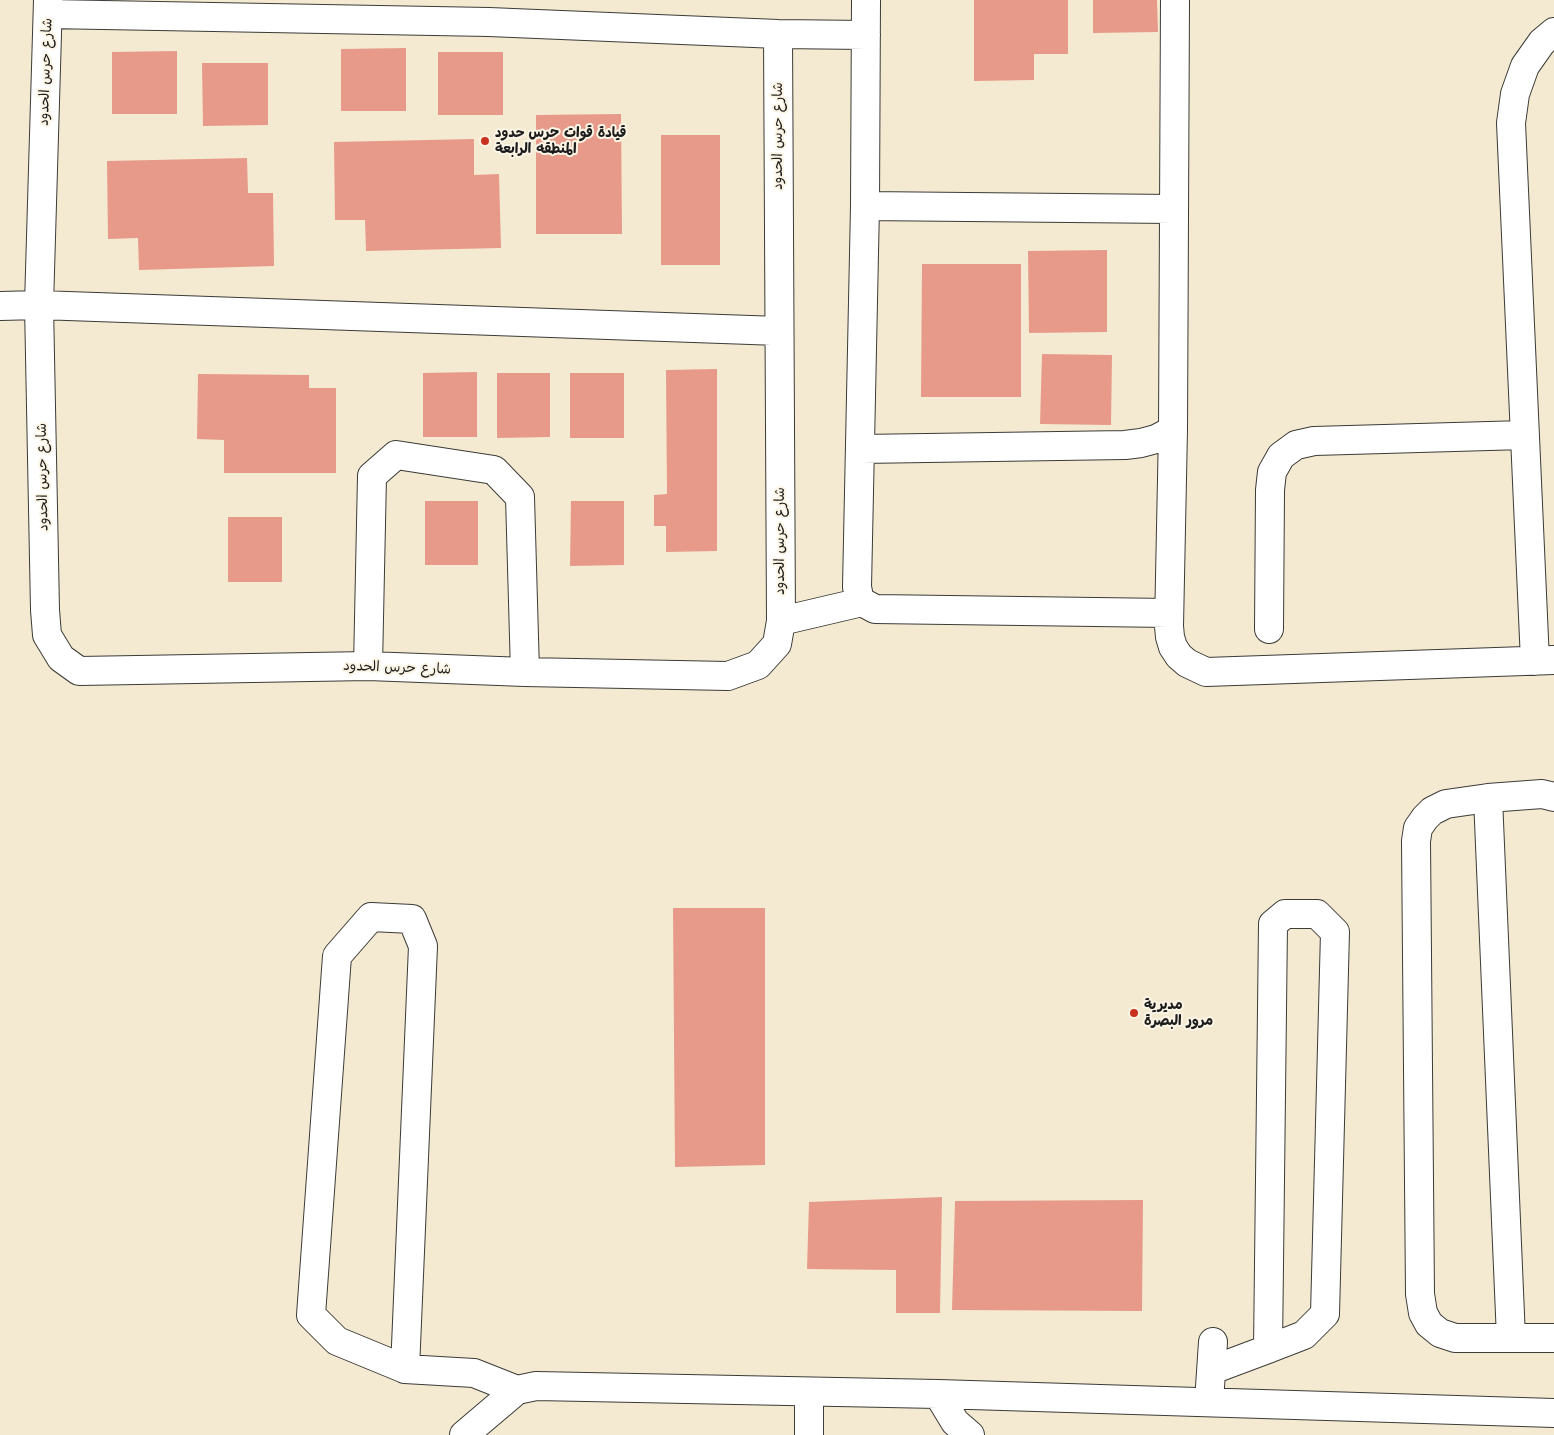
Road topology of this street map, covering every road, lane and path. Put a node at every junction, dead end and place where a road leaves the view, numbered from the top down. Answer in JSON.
{"nodes":[{"id":1,"x":866,"y":0,"type":"edge"},
{"id":2,"x":1175,"y":0,"type":"edge"},
{"id":3,"x":48,"y":7,"type":"edge"},
{"id":4,"x":218,"y":8,"type":"edge"},
{"id":5,"x":489,"y":11,"type":"edge"},
{"id":6,"x":1554,"y":32,"type":"edge"},
{"id":7,"x":778,"y":34,"type":"junction"},
{"id":8,"x":866,"y":36,"type":"junction"},
{"id":9,"x":865,"y":206,"type":"junction"},
{"id":10,"x":1173,"y":209,"type":"junction"},
{"id":11,"x":39,"y":305,"type":"junction"},
{"id":12,"x":0,"y":306,"type":"edge"},
{"id":13,"x":779,"y":331,"type":"junction"},
{"id":14,"x":1173,"y":430,"type":"junction"},
{"id":15,"x":1524,"y":435,"type":"junction"},
{"id":16,"x":861,"y":449,"type":"junction"},
{"id":17,"x":862,"y":602,"type":"junction"},
{"id":18,"x":1169,"y":613,"type":"junction"},
{"id":19,"x":781,"y":621,"type":"junction"},
{"id":20,"x":1269,"y":630,"type":"dead end"},
{"id":21,"x":1545,"y":660,"type":"edge"},
{"id":22,"x":368,"y":666,"type":"junction"},
{"id":23,"x":525,"y":672,"type":"junction"},
{"id":24,"x":1554,"y":797,"type":"edge"},
{"id":25,"x":1488,"y":798,"type":"junction"},
{"id":26,"x":1511,"y":1338,"type":"junction"},
{"id":27,"x":1554,"y":1338,"type":"edge"},
{"id":28,"x":1213,"y":1342,"type":"dead end"},
{"id":29,"x":1268,"y":1349,"type":"junction"},
{"id":30,"x":405,"y":1369,"type":"junction"},
{"id":31,"x":1212,"y":1370,"type":"junction"},
{"id":32,"x":517,"y":1390,"type":"junction"},
{"id":33,"x":809,"y":1392,"type":"junction"},
{"id":34,"x":938,"y":1394,"type":"junction"},
{"id":35,"x":1208,"y":1403,"type":"junction"},
{"id":36,"x":1554,"y":1413,"type":"edge"},
{"id":37,"x":464,"y":1435,"type":"edge"},
{"id":38,"x":808,"y":1435,"type":"edge"},
{"id":39,"x":970,"y":1435,"type":"edge"}],
"edges":[{"from":1,"to":8,"type":"street"},
{"from":2,"to":10,"type":"street"},
{"from":3,"to":4,"type":"street"},
{"from":3,"to":11,"type":"street","name":"شارع حرس الحدود"},
{"from":4,"to":5,"type":"street"},
{"from":5,"to":7,"type":"street"},
{"from":6,"to":15,"type":"street"},
{"from":7,"to":8,"type":"street"},
{"from":7,"to":13,"type":"street","name":"شارع حرس الحدود"},
{"from":8,"to":9,"type":"street"},
{"from":9,"to":10,"type":"street"},
{"from":9,"to":16,"type":"street"},
{"from":10,"to":14,"type":"street"},
{"from":11,"to":12,"type":"street"},
{"from":11,"to":13,"type":"street"},
{"from":11,"to":22,"type":"street","name":"شارع حرس الحدود"},
{"from":13,"to":19,"type":"street","name":"شارع حرس الحدود"},
{"from":14,"to":16,"type":"street"},
{"from":14,"to":18,"type":"street"},
{"from":15,"to":20,"type":"street"},
{"from":15,"to":21,"type":"street"},
{"from":16,"to":17,"type":"street"},
{"from":17,"to":18,"type":"street"},
{"from":17,"to":19,"type":"street"},
{"from":18,"to":21,"type":"street"},
{"from":19,"to":23,"type":"street","name":"شارع حرس الحدود"},
{"from":22,"to":23,"type":"street","name":"شارع حرس الحدود"},
{"from":22,"to":23,"type":"street"},
{"from":24,"to":25,"type":"street"},
{"from":25,"to":26,"type":"street"},
{"from":25,"to":26,"type":"street"},
{"from":26,"to":27,"type":"street"},
{"from":28,"to":31,"type":"street"},
{"from":29,"to":29,"type":"street"},
{"from":29,"to":31,"type":"street"},
{"from":30,"to":30,"type":"street"},
{"from":30,"to":32,"type":"street"},
{"from":31,"to":35,"type":"street"},
{"from":32,"to":33,"type":"street"},
{"from":32,"to":37,"type":"street"},
{"from":33,"to":34,"type":"street"},
{"from":33,"to":38,"type":"street"},
{"from":34,"to":35,"type":"street"},
{"from":34,"to":39,"type":"street"},
{"from":35,"to":36,"type":"street"}]}
